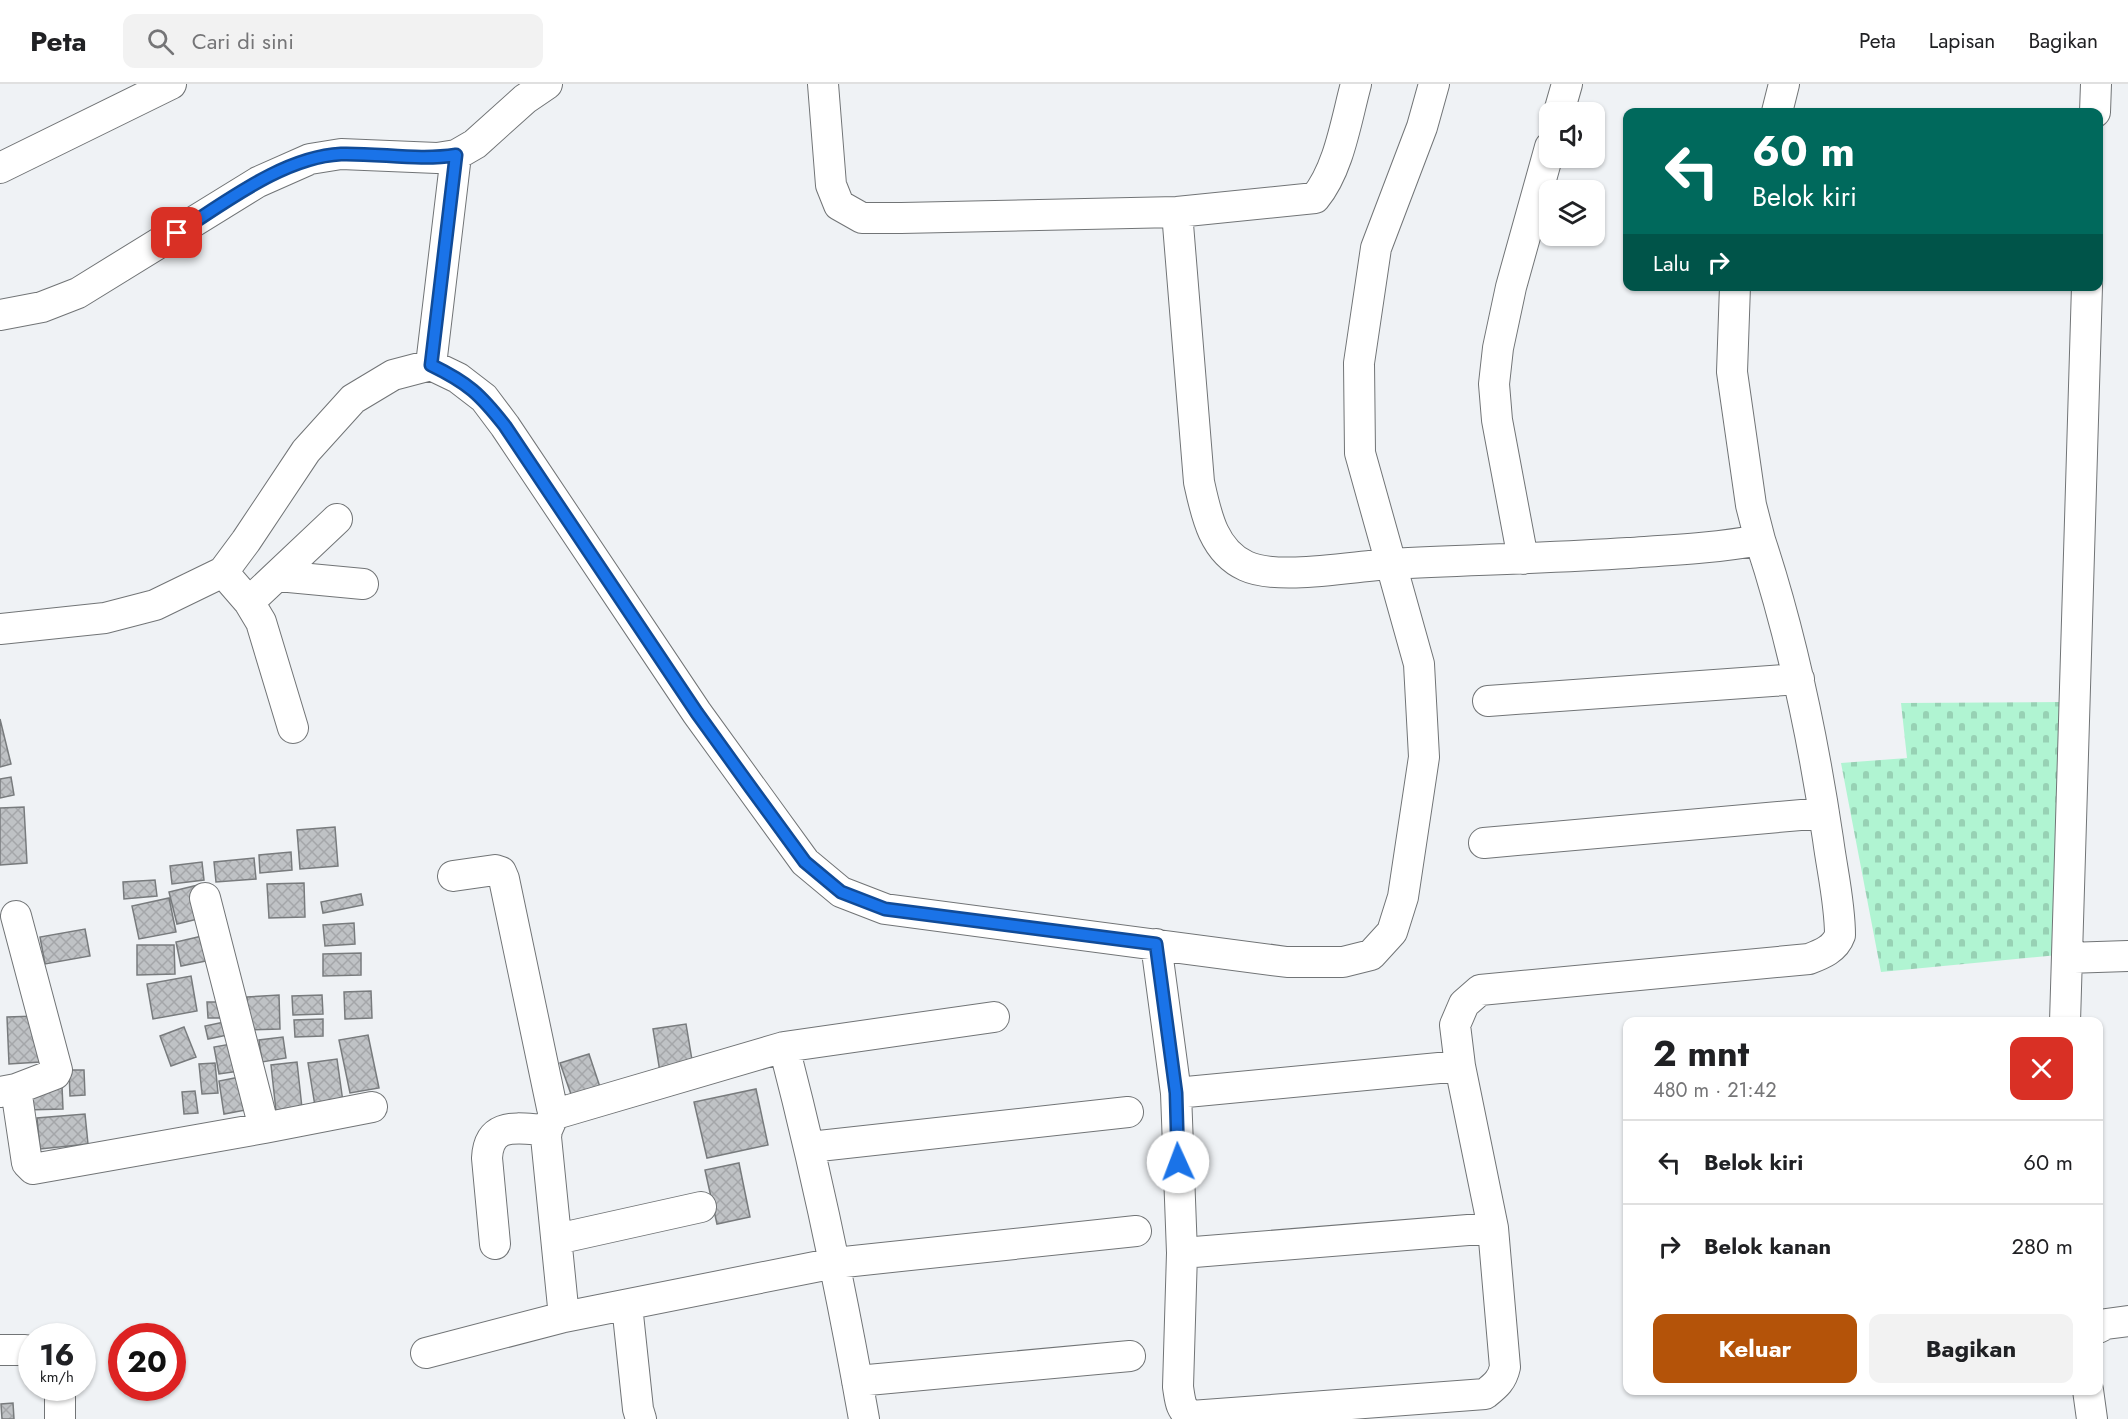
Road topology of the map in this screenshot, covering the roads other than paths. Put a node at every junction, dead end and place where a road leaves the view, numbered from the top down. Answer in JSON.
{"nodes":[{"id":1,"x":171,"y":84,"type":"edge"},
{"id":2,"x":547,"y":84,"type":"edge"},
{"id":3,"x":823,"y":84,"type":"edge"},
{"id":4,"x":1356,"y":84,"type":"edge"},
{"id":5,"x":1434,"y":84,"type":"edge"},
{"id":6,"x":1567,"y":84,"type":"edge"},
{"id":7,"x":1784,"y":84,"type":"edge"},
{"id":8,"x":2096,"y":84,"type":"edge"},
{"id":9,"x":1562,"y":102,"type":"edge"},
{"id":10,"x":1778,"y":108,"type":"edge"},
{"id":11,"x":2095,"y":108,"type":"edge"},
{"id":12,"x":456,"y":155,"type":"junction"},
{"id":13,"x":0,"y":168,"type":"edge"},
{"id":14,"x":1544,"y":168,"type":"edge"},
{"id":15,"x":1177,"y":212,"type":"junction"},
{"id":16,"x":1735,"y":291,"type":"edge"},
{"id":17,"x":2087,"y":291,"type":"edge"},
{"id":18,"x":0,"y":315,"type":"edge"},
{"id":19,"x":431,"y":365,"type":"junction"},
{"id":20,"x":337,"y":519,"type":"dead end"},
{"id":21,"x":1760,"y":540,"type":"junction"},
{"id":22,"x":1522,"y":560,"type":"junction"},
{"id":23,"x":1390,"y":564,"type":"junction"},
{"id":24,"x":223,"y":572,"type":"junction"},
{"id":25,"x":278,"y":576,"type":"junction"},
{"id":26,"x":363,"y":584,"type":"dead end"},
{"id":27,"x":249,"y":602,"type":"junction"},
{"id":28,"x":0,"y":629,"type":"edge"},
{"id":29,"x":1799,"y":679,"type":"junction"},
{"id":30,"x":1488,"y":701,"type":"dead end"},
{"id":31,"x":293,"y":728,"type":"dead end"},
{"id":32,"x":1824,"y":813,"type":"junction"},
{"id":33,"x":1485,"y":843,"type":"dead end"},
{"id":34,"x":453,"y":876,"type":"dead end"},
{"id":35,"x":205,"y":898,"type":"dead end"},
{"id":36,"x":16,"y":916,"type":"dead end"},
{"id":37,"x":1156,"y":944,"type":"junction"},
{"id":38,"x":2128,"y":956,"type":"edge"},
{"id":39,"x":2067,"y":958,"type":"junction"},
{"id":40,"x":994,"y":1017,"type":"dead end"},
{"id":41,"x":2065,"y":1017,"type":"edge"},
{"id":42,"x":784,"y":1047,"type":"junction"},
{"id":43,"x":1460,"y":1066,"type":"junction"},
{"id":44,"x":8,"y":1091,"type":"edge"},
{"id":45,"x":1176,"y":1093,"type":"junction"},
{"id":46,"x":372,"y":1107,"type":"dead end"},
{"id":47,"x":1128,"y":1112,"type":"dead end"},
{"id":48,"x":551,"y":1121,"type":"junction"},
{"id":49,"x":264,"y":1128,"type":"junction"},
{"id":50,"x":810,"y":1147,"type":"junction"},
{"id":51,"x":701,"y":1207,"type":"dead end"},
{"id":52,"x":1493,"y":1228,"type":"junction"},
{"id":53,"x":1136,"y":1231,"type":"dead end"},
{"id":54,"x":557,"y":1239,"type":"junction"},
{"id":55,"x":495,"y":1244,"type":"dead end"},
{"id":56,"x":1182,"y":1253,"type":"junction"},
{"id":57,"x":835,"y":1263,"type":"junction"},
{"id":58,"x":627,"y":1305,"type":"junction"},
{"id":59,"x":564,"y":1317,"type":"junction"},
{"id":60,"x":2128,"y":1321,"type":"edge"},
{"id":61,"x":2103,"y":1326,"type":"edge"},
{"id":62,"x":0,"y":1350,"type":"edge"},
{"id":63,"x":18,"y":1350,"type":"edge"},
{"id":64,"x":426,"y":1353,"type":"dead end"},
{"id":65,"x":1130,"y":1356,"type":"dead end"},
{"id":66,"x":857,"y":1381,"type":"junction"},
{"id":67,"x":2089,"y":1395,"type":"edge"},
{"id":68,"x":60,"y":1401,"type":"edge"},
{"id":69,"x":60,"y":1419,"type":"edge"},
{"id":70,"x":641,"y":1419,"type":"edge"},
{"id":71,"x":864,"y":1419,"type":"edge"},
{"id":72,"x":2092,"y":1419,"type":"edge"}],
"edges":[{"from":1,"to":13,"type":"street"},
{"from":2,"to":12,"type":"street"},
{"from":3,"to":15,"type":"street"},
{"from":4,"to":15,"type":"street"},
{"from":5,"to":23,"type":"street"},
{"from":6,"to":9,"type":"street"},
{"from":7,"to":10,"type":"street"},
{"from":8,"to":11,"type":"street"},
{"from":12,"to":18,"type":"street"},
{"from":12,"to":19,"type":"street"},
{"from":14,"to":22,"type":"street"},
{"from":15,"to":23,"type":"street"},
{"from":16,"to":21,"type":"street"},
{"from":17,"to":39,"type":"street"},
{"from":19,"to":24,"type":"street"},
{"from":19,"to":37,"type":"street"},
{"from":20,"to":25,"type":"street"},
{"from":21,"to":22,"type":"street"},
{"from":21,"to":29,"type":"street"},
{"from":22,"to":23,"type":"street"},
{"from":23,"to":37,"type":"street"},
{"from":24,"to":27,"type":"street"},
{"from":24,"to":28,"type":"street"},
{"from":25,"to":26,"type":"street"},
{"from":25,"to":27,"type":"street"},
{"from":27,"to":31,"type":"street"},
{"from":29,"to":30,"type":"street"},
{"from":29,"to":32,"type":"street"},
{"from":32,"to":33,"type":"street"},
{"from":32,"to":43,"type":"street"},
{"from":34,"to":48,"type":"street"},
{"from":35,"to":49,"type":"street"},
{"from":36,"to":44,"type":"street"},
{"from":37,"to":45,"type":"street"},
{"from":38,"to":39,"type":"street"},
{"from":39,"to":41,"type":"street"},
{"from":40,"to":42,"type":"street"},
{"from":42,"to":48,"type":"street"},
{"from":42,"to":50,"type":"street"},
{"from":43,"to":45,"type":"street"},
{"from":43,"to":52,"type":"street"},
{"from":44,"to":49,"type":"street"},
{"from":45,"to":56,"type":"street"},
{"from":46,"to":49,"type":"street"},
{"from":47,"to":50,"type":"street"},
{"from":48,"to":54,"type":"street"},
{"from":48,"to":55,"type":"street"},
{"from":50,"to":57,"type":"street"},
{"from":51,"to":54,"type":"street"},
{"from":52,"to":56,"type":"street"},
{"from":52,"to":56,"type":"street"},
{"from":53,"to":57,"type":"street"},
{"from":54,"to":59,"type":"street"},
{"from":57,"to":58,"type":"street"},
{"from":57,"to":66,"type":"street"},
{"from":58,"to":59,"type":"street"},
{"from":58,"to":70,"type":"street"},
{"from":59,"to":64,"type":"street"},
{"from":60,"to":61,"type":"street"},
{"from":62,"to":63,"type":"street"},
{"from":65,"to":66,"type":"street"},
{"from":66,"to":71,"type":"street"},
{"from":67,"to":72,"type":"street"},
{"from":68,"to":69,"type":"street"}]}
